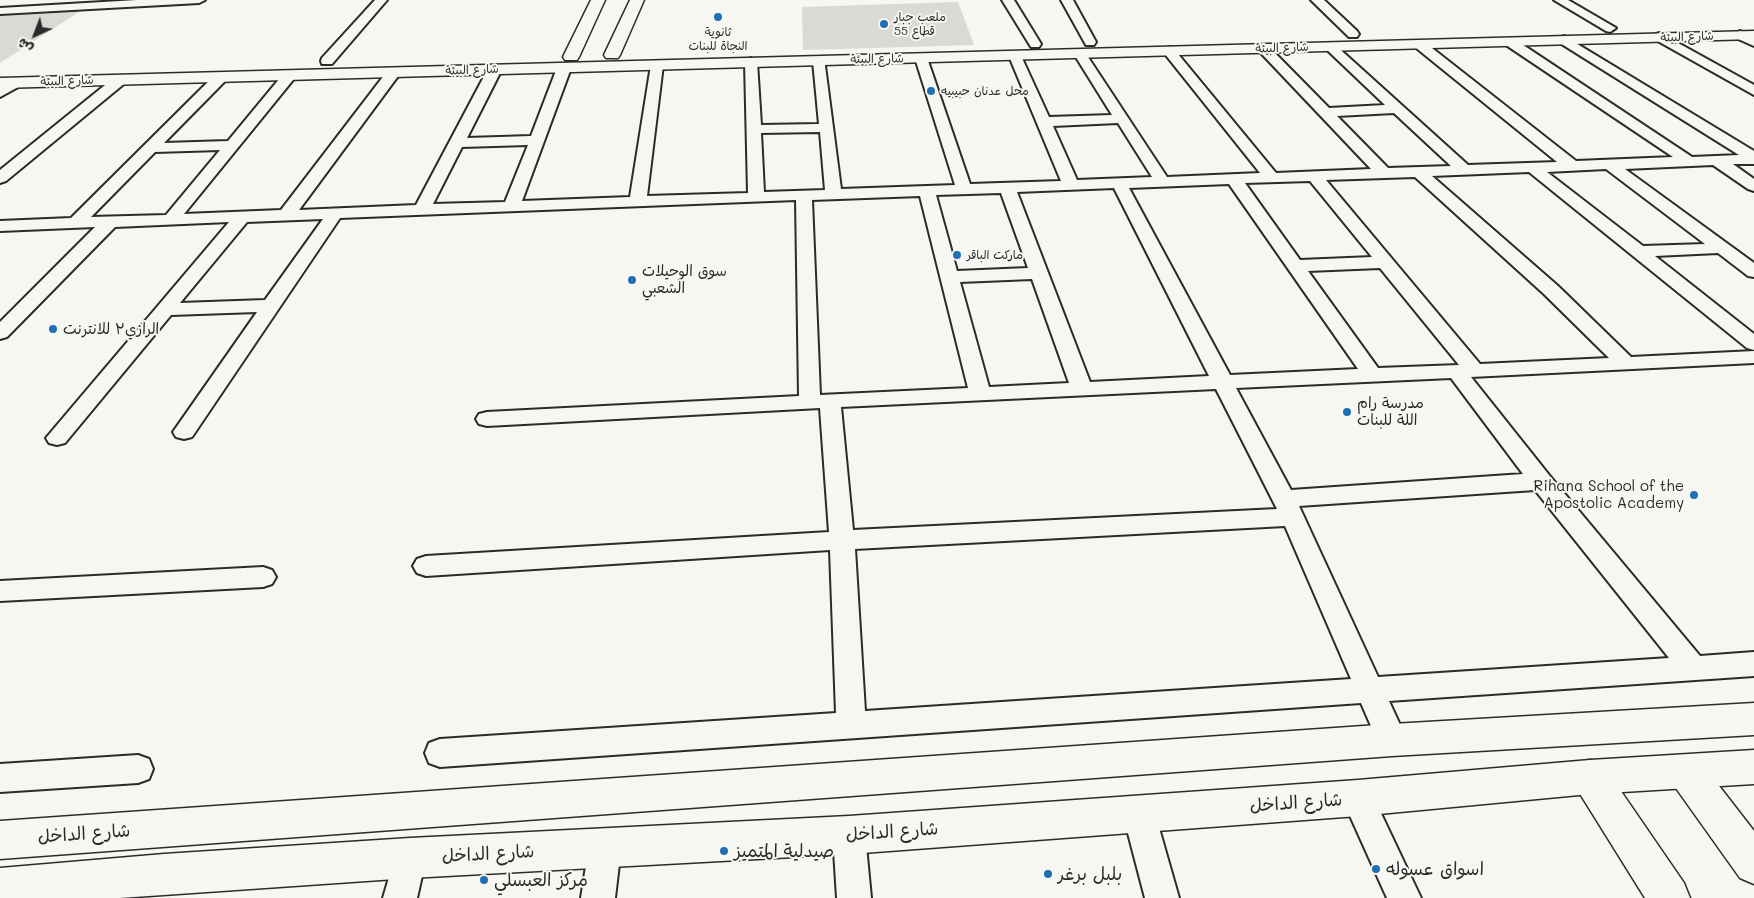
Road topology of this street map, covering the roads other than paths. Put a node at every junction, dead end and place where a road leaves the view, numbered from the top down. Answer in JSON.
{"nodes":[{"id":1,"x":199,"y":0,"type":"edge"},
{"id":2,"x":381,"y":0,"type":"edge"},
{"id":3,"x":598,"y":0,"type":"edge"},
{"id":4,"x":637,"y":0,"type":"edge"},
{"id":5,"x":1008,"y":0,"type":"edge"},
{"id":6,"x":1067,"y":0,"type":"edge"},
{"id":7,"x":1317,"y":0,"type":"edge"},
{"id":8,"x":1560,"y":0,"type":"edge"},
{"id":9,"x":0,"y":11,"type":"edge"},
{"id":10,"x":1754,"y":24,"type":"edge"},
{"id":11,"x":1610,"y":28,"type":"junction"},
{"id":12,"x":1353,"y":34,"type":"junction"},
{"id":13,"x":1747,"y":35,"type":"edge"},
{"id":14,"x":1660,"y":37,"type":"junction"},
{"id":15,"x":1564,"y":40,"type":"junction"},
{"id":16,"x":1510,"y":42,"type":"junction"},
{"id":17,"x":1754,"y":42,"type":"edge"},
{"id":18,"x":1035,"y":44,"type":"junction"},
{"id":19,"x":1419,"y":44,"type":"junction"},
{"id":20,"x":1187,"y":45,"type":"junction"},
{"id":21,"x":1330,"y":47,"type":"junction"},
{"id":22,"x":1085,"y":48,"type":"junction"},
{"id":23,"x":1264,"y":49,"type":"junction"},
{"id":24,"x":1169,"y":51,"type":"junction"},
{"id":25,"x":612,"y":55,"type":"junction"},
{"id":26,"x":1016,"y":56,"type":"junction"},
{"id":27,"x":921,"y":58,"type":"junction"},
{"id":28,"x":820,"y":60,"type":"junction"},
{"id":29,"x":327,"y":61,"type":"junction"},
{"id":30,"x":568,"y":62,"type":"junction"},
{"id":31,"x":751,"y":62,"type":"junction"},
{"id":32,"x":657,"y":65,"type":"junction"},
{"id":33,"x":495,"y":69,"type":"junction"},
{"id":34,"x":0,"y":70,"type":"edge"},
{"id":35,"x":394,"y":72,"type":"junction"},
{"id":36,"x":290,"y":75,"type":"junction"},
{"id":37,"x":220,"y":77,"type":"junction"},
{"id":38,"x":120,"y":80,"type":"junction"},
{"id":39,"x":7,"y":83,"type":"edge"},
{"id":40,"x":1754,"y":91,"type":"edge"},
{"id":41,"x":0,"y":93,"type":"edge"},
{"id":42,"x":1664,"y":102,"type":"junction"},
{"id":43,"x":1603,"y":104,"type":"junction"},
{"id":44,"x":1398,"y":109,"type":"junction"},
{"id":45,"x":1324,"y":112,"type":"junction"},
{"id":46,"x":1122,"y":119,"type":"junction"},
{"id":47,"x":1044,"y":122,"type":"junction"},
{"id":48,"x":827,"y":128,"type":"junction"},
{"id":49,"x":753,"y":129,"type":"junction"},
{"id":50,"x":537,"y":140,"type":"junction"},
{"id":51,"x":457,"y":143,"type":"junction"},
{"id":52,"x":232,"y":145,"type":"junction"},
{"id":53,"x":150,"y":148,"type":"junction"},
{"id":54,"x":1754,"y":158,"type":"edge"},
{"id":55,"x":1716,"y":160,"type":"junction"},
{"id":56,"x":1688,"y":161,"type":"junction"},
{"id":57,"x":1609,"y":164,"type":"junction"},
{"id":58,"x":1572,"y":166,"type":"junction"},
{"id":59,"x":1532,"y":167,"type":"junction"},
{"id":60,"x":1464,"y":170,"type":"junction"},
{"id":61,"x":1419,"y":172,"type":"junction"},
{"id":62,"x":1384,"y":173,"type":"junction"},
{"id":63,"x":1314,"y":176,"type":"junction"},
{"id":64,"x":1271,"y":177,"type":"junction"},
{"id":65,"x":0,"y":178,"type":"edge"},
{"id":66,"x":1234,"y":179,"type":"junction"},
{"id":67,"x":1162,"y":182,"type":"junction"},
{"id":68,"x":1119,"y":183,"type":"junction"},
{"id":69,"x":1072,"y":185,"type":"junction"},
{"id":70,"x":1754,"y":186,"type":"edge"},
{"id":71,"x":1007,"y":188,"type":"junction"},
{"id":72,"x":964,"y":189,"type":"junction"},
{"id":73,"x":927,"y":190,"type":"junction"},
{"id":74,"x":804,"y":194,"type":"junction"},
{"id":75,"x":834,"y":194,"type":"junction"},
{"id":76,"x":756,"y":197,"type":"junction"},
{"id":77,"x":638,"y":201,"type":"junction"},
{"id":78,"x":512,"y":206,"type":"junction"},
{"id":79,"x":422,"y":210,"type":"junction"},
{"id":80,"x":335,"y":213,"type":"junction"},
{"id":81,"x":286,"y":215,"type":"junction"},
{"id":82,"x":243,"y":216,"type":"junction"},
{"id":83,"x":171,"y":219,"type":"junction"},
{"id":84,"x":111,"y":222,"type":"junction"},
{"id":85,"x":76,"y":223,"type":"junction"},
{"id":86,"x":0,"y":226,"type":"edge"},
{"id":87,"x":1722,"y":248,"type":"junction"},
{"id":88,"x":1638,"y":252,"type":"junction"},
{"id":89,"x":1385,"y":262,"type":"junction"},
{"id":90,"x":1295,"y":266,"type":"junction"},
{"id":91,"x":1754,"y":272,"type":"edge"},
{"id":92,"x":1039,"y":273,"type":"junction"},
{"id":93,"x":949,"y":278,"type":"junction"},
{"id":94,"x":270,"y":306,"type":"junction"},
{"id":95,"x":166,"y":309,"type":"junction"},
{"id":96,"x":0,"y":333,"type":"edge"},
{"id":97,"x":1754,"y":344,"type":"edge"},
{"id":98,"x":1754,"y":357,"type":"edge"},
{"id":99,"x":1626,"y":363,"type":"junction"},
{"id":100,"x":1465,"y":371,"type":"junction"},
{"id":101,"x":1372,"y":375,"type":"junction"},
{"id":102,"x":1222,"y":382,"type":"junction"},
{"id":103,"x":1082,"y":389,"type":"junction"},
{"id":104,"x":980,"y":394,"type":"junction"},
{"id":105,"x":820,"y":401,"type":"junction"},
{"id":106,"x":487,"y":419,"type":"dead end"},
{"id":107,"x":184,"y":432,"type":"dead end"},
{"id":108,"x":57,"y":438,"type":"dead end"},
{"id":109,"x":1541,"y":481,"type":"junction"},
{"id":110,"x":1288,"y":508,"type":"junction"},
{"id":111,"x":842,"y":540,"type":"junction"},
{"id":112,"x":426,"y":566,"type":"dead end"},
{"id":113,"x":263,"y":577,"type":"dead end"},
{"id":114,"x":0,"y":592,"type":"edge"},
{"id":115,"x":1754,"y":664,"type":"edge"},
{"id":116,"x":1693,"y":668,"type":"junction"},
{"id":117,"x":1371,"y":690,"type":"junction"},
{"id":118,"x":1754,"y":719,"type":"edge"},
{"id":119,"x":851,"y":725,"type":"junction"},
{"id":120,"x":1392,"y":740,"type":"junction"},
{"id":121,"x":440,"y":753,"type":"dead end"},
{"id":122,"x":1754,"y":766,"type":"edge"},
{"id":123,"x":138,"y":770,"type":"dead end"},
{"id":124,"x":1686,"y":772,"type":"junction"},
{"id":125,"x":1590,"y":777,"type":"junction"},
{"id":126,"x":0,"y":778,"type":"edge"},
{"id":127,"x":1358,"y":798,"type":"junction"},
{"id":128,"x":1139,"y":814,"type":"junction"},
{"id":129,"x":849,"y":835,"type":"junction"},
{"id":130,"x":0,"y":840,"type":"edge"},
{"id":131,"x":605,"y":848,"type":"junction"},
{"id":132,"x":410,"y":858,"type":"junction"},
{"id":133,"x":1754,"y":864,"type":"edge"},
{"id":134,"x":159,"y":886,"type":"edge"},
{"id":135,"x":0,"y":888,"type":"edge"},
{"id":136,"x":400,"y":898,"type":"edge"},
{"id":137,"x":598,"y":898,"type":"edge"},
{"id":138,"x":854,"y":898,"type":"edge"},
{"id":139,"x":1162,"y":898,"type":"edge"},
{"id":140,"x":1404,"y":898,"type":"edge"},
{"id":141,"x":1670,"y":898,"type":"edge"}],
"edges":[{"from":1,"to":9,"type":"street"},
{"from":2,"to":29,"type":"street"},
{"from":3,"to":30,"type":"street"},
{"from":4,"to":25,"type":"street"},
{"from":5,"to":18,"type":"street"},
{"from":6,"to":22,"type":"street"},
{"from":7,"to":12,"type":"street"},
{"from":8,"to":11,"type":"street"},
{"from":10,"to":11,"type":"street","name":"شارع البيئة"},
{"from":11,"to":12,"type":"street","name":"شارع البيئة"},
{"from":12,"to":20,"type":"street","name":"شارع البيئة"},
{"from":13,"to":14,"type":"street","name":"شارع البيئة"},
{"from":13,"to":17,"type":"street"},
{"from":14,"to":15,"type":"street","name":"شارع البيئة"},
{"from":14,"to":40,"type":"street"},
{"from":15,"to":16,"type":"street","name":"شارع البيئة"},
{"from":15,"to":42,"type":"street"},
{"from":16,"to":19,"type":"street","name":"شارع البيئة"},
{"from":16,"to":43,"type":"street"},
{"from":18,"to":22,"type":"street","name":"شارع البيئة"},
{"from":18,"to":25,"type":"street","name":"شارع البيئة"},
{"from":19,"to":21,"type":"street","name":"شارع البيئة"},
{"from":19,"to":58,"type":"street"},
{"from":20,"to":22,"type":"street","name":"شارع البيئة"},
{"from":20,"to":23,"type":"street","name":"شارع البيئة"},
{"from":20,"to":24,"type":"street","name":"شارع البيئة"},
{"from":21,"to":23,"type":"street","name":"شارع البيئة"},
{"from":21,"to":44,"type":"street"},
{"from":22,"to":24,"type":"street","name":"شارع البيئة"},
{"from":22,"to":26,"type":"street","name":"شارع البيئة"},
{"from":22,"to":46,"type":"street"},
{"from":23,"to":45,"type":"street"},
{"from":24,"to":64,"type":"street"},
{"from":25,"to":30,"type":"street","name":"شارع البيئة"},
{"from":26,"to":27,"type":"street","name":"شارع البيئة"},
{"from":26,"to":47,"type":"street"},
{"from":27,"to":28,"type":"street","name":"شارع البيئة"},
{"from":27,"to":72,"type":"street"},
{"from":28,"to":31,"type":"street","name":"شارع البيئة"},
{"from":28,"to":48,"type":"street"},
{"from":29,"to":30,"type":"street","name":"شارع البيئة"},
{"from":29,"to":34,"type":"street","name":"شارع البيئة"},
{"from":30,"to":32,"type":"street","name":"شارع البيئة"},
{"from":30,"to":33,"type":"street","name":"شارع البيئة"},
{"from":30,"to":50,"type":"street"},
{"from":31,"to":32,"type":"street","name":"شارع البيئة"},
{"from":31,"to":49,"type":"street"},
{"from":32,"to":77,"type":"street"},
{"from":33,"to":35,"type":"street","name":"شارع البيئة"},
{"from":33,"to":51,"type":"street"},
{"from":35,"to":36,"type":"street","name":"شارع البيئة"},
{"from":35,"to":81,"type":"street"},
{"from":36,"to":37,"type":"street","name":"شارع البيئة"},
{"from":36,"to":52,"type":"street"},
{"from":37,"to":38,"type":"street","name":"شارع البيئة"},
{"from":37,"to":53,"type":"street"},
{"from":38,"to":39,"type":"street","name":"شارع البيئة"},
{"from":38,"to":65,"type":"street"},
{"from":39,"to":41,"type":"street"},
{"from":42,"to":43,"type":"street"},
{"from":42,"to":54,"type":"street"},
{"from":43,"to":56,"type":"street"},
{"from":44,"to":45,"type":"street"},
{"from":44,"to":60,"type":"street"},
{"from":45,"to":62,"type":"street"},
{"from":46,"to":47,"type":"street"},
{"from":46,"to":67,"type":"street"},
{"from":47,"to":69,"type":"street"},
{"from":48,"to":49,"type":"street"},
{"from":48,"to":75,"type":"street"},
{"from":49,"to":76,"type":"street"},
{"from":50,"to":51,"type":"street"},
{"from":50,"to":78,"type":"street"},
{"from":51,"to":79,"type":"street"},
{"from":52,"to":53,"type":"street"},
{"from":52,"to":83,"type":"street"},
{"from":53,"to":85,"type":"street"},
{"from":54,"to":55,"type":"street"},
{"from":55,"to":56,"type":"street"},
{"from":55,"to":70,"type":"street"},
{"from":56,"to":57,"type":"street"},
{"from":57,"to":58,"type":"street"},
{"from":57,"to":87,"type":"street"},
{"from":58,"to":59,"type":"street"},
{"from":59,"to":60,"type":"street"},
{"from":59,"to":88,"type":"street"},
{"from":60,"to":61,"type":"street"},
{"from":61,"to":62,"type":"street"},
{"from":61,"to":99,"type":"street"},
{"from":62,"to":63,"type":"street"},
{"from":63,"to":64,"type":"street"},
{"from":63,"to":89,"type":"street"},
{"from":64,"to":66,"type":"street"},
{"from":66,"to":67,"type":"street"},
{"from":66,"to":90,"type":"street"},
{"from":67,"to":68,"type":"street"},
{"from":68,"to":69,"type":"street"},
{"from":68,"to":102,"type":"street"},
{"from":69,"to":71,"type":"street"},
{"from":71,"to":72,"type":"street"},
{"from":71,"to":92,"type":"street"},
{"from":72,"to":73,"type":"street"},
{"from":73,"to":75,"type":"street"},
{"from":73,"to":93,"type":"street"},
{"from":74,"to":75,"type":"street"},
{"from":74,"to":76,"type":"street"},
{"from":74,"to":105,"type":"street"},
{"from":76,"to":77,"type":"street"},
{"from":77,"to":78,"type":"street"},
{"from":78,"to":79,"type":"street"},
{"from":79,"to":80,"type":"street"},
{"from":80,"to":81,"type":"street"},
{"from":80,"to":94,"type":"street"},
{"from":81,"to":82,"type":"street"},
{"from":82,"to":83,"type":"street"},
{"from":82,"to":95,"type":"street"},
{"from":83,"to":84,"type":"street"},
{"from":84,"to":85,"type":"street"},
{"from":84,"to":96,"type":"street"},
{"from":85,"to":86,"type":"street"},
{"from":87,"to":88,"type":"street"},
{"from":87,"to":91,"type":"street"},
{"from":88,"to":97,"type":"street"},
{"from":89,"to":90,"type":"street"},
{"from":89,"to":100,"type":"street"},
{"from":90,"to":101,"type":"street"},
{"from":92,"to":93,"type":"street"},
{"from":92,"to":103,"type":"street"},
{"from":93,"to":104,"type":"street"},
{"from":94,"to":95,"type":"street"},
{"from":94,"to":107,"type":"street"},
{"from":95,"to":108,"type":"street"},
{"from":98,"to":99,"type":"street"},
{"from":99,"to":100,"type":"street"},
{"from":100,"to":101,"type":"street"},
{"from":100,"to":109,"type":"street"},
{"from":101,"to":102,"type":"street"},
{"from":102,"to":103,"type":"street"},
{"from":102,"to":110,"type":"street"},
{"from":103,"to":104,"type":"street"},
{"from":104,"to":105,"type":"street"},
{"from":105,"to":106,"type":"street"},
{"from":105,"to":111,"type":"street"},
{"from":109,"to":110,"type":"street"},
{"from":109,"to":116,"type":"street"},
{"from":110,"to":111,"type":"street"},
{"from":110,"to":117,"type":"street"},
{"from":111,"to":112,"type":"street"},
{"from":111,"to":119,"type":"street"},
{"from":113,"to":114,"type":"street"},
{"from":115,"to":116,"type":"street"},
{"from":116,"to":117,"type":"street"},
{"from":117,"to":119,"type":"street"},
{"from":117,"to":120,"type":"street"},
{"from":118,"to":120,"type":"street","name":"شارع الداخل"},
{"from":119,"to":121,"type":"street"},
{"from":120,"to":130,"type":"street","name":"شارع الداخل"},
{"from":122,"to":124,"type":"street","name":"شارع الداخل"},
{"from":123,"to":126,"type":"street"},
{"from":124,"to":125,"type":"street","name":"شارع الداخل"},
{"from":124,"to":133,"type":"street"},
{"from":125,"to":127,"type":"street","name":"شارع الداخل"},
{"from":125,"to":141,"type":"street"},
{"from":127,"to":128,"type":"street","name":"شارع الداخل"},
{"from":127,"to":140,"type":"street"},
{"from":128,"to":129,"type":"street","name":"شارع الداخل"},
{"from":128,"to":139,"type":"street"},
{"from":129,"to":131,"type":"street","name":"شارع الداخل"},
{"from":129,"to":138,"type":"street"},
{"from":131,"to":132,"type":"street","name":"شارع الداخل"},
{"from":131,"to":137,"type":"street"},
{"from":132,"to":134,"type":"street","name":"شارع الداخل"},
{"from":132,"to":136,"type":"street"},
{"from":134,"to":135,"type":"street","name":"شارع الداخل"}]}
